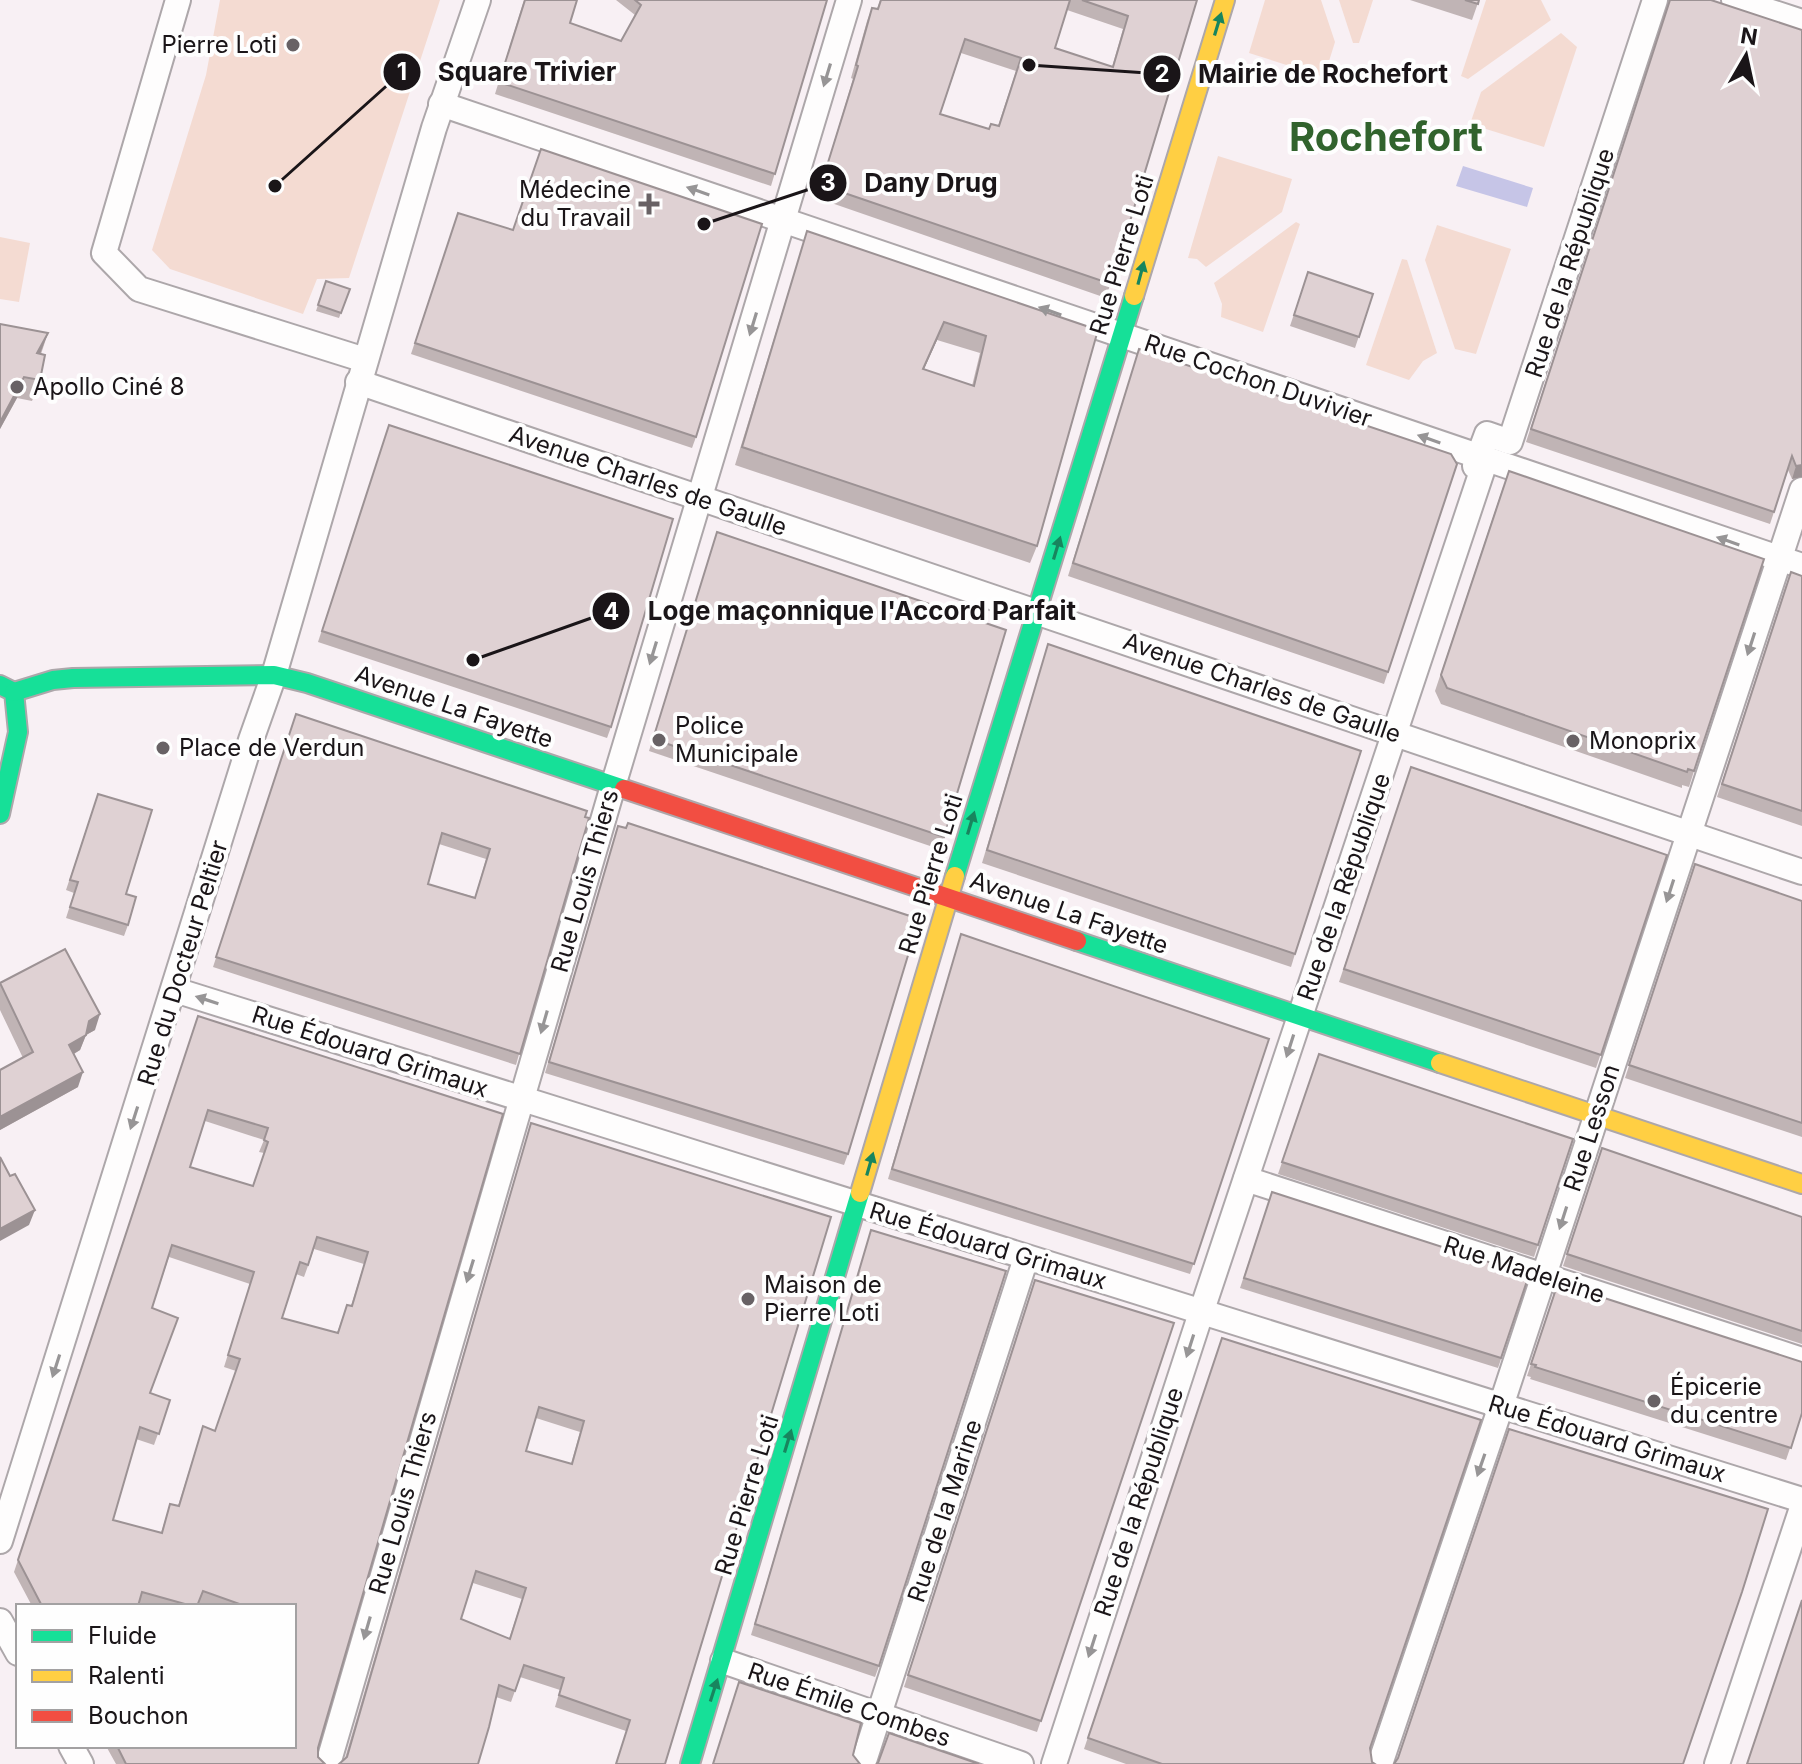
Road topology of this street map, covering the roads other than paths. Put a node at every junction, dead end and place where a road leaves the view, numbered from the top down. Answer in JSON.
{"nodes":[{"id":1,"x":178,"y":0,"type":"edge"},
{"id":2,"x":478,"y":0,"type":"edge"},
{"id":3,"x":849,"y":0,"type":"edge"},
{"id":4,"x":1225,"y":0,"type":"edge"},
{"id":5,"x":1655,"y":0,"type":"edge"},
{"id":6,"x":1734,"y":0,"type":"edge"},
{"id":7,"x":1802,"y":22,"type":"edge"},
{"id":8,"x":441,"y":104,"type":"junction"},
{"id":9,"x":784,"y":221,"type":"junction"},
{"id":10,"x":1123,"y":335,"type":"junction"},
{"id":11,"x":362,"y":371,"type":"junction"},
{"id":12,"x":1479,"y":457,"type":"junction"},
{"id":13,"x":1802,"y":490,"type":"edge"},
{"id":14,"x":700,"y":498,"type":"junction"},
{"id":15,"x":1791,"y":562,"type":"edge"},
{"id":16,"x":1037,"y":613,"type":"junction"},
{"id":17,"x":274,"y":675,"type":"junction"},
{"id":18,"x":7,"y":689,"type":"edge"},
{"id":19,"x":1396,"y":734,"type":"junction"},
{"id":20,"x":613,"y":786,"type":"junction"},
{"id":21,"x":0,"y":814,"type":"edge"},
{"id":22,"x":1689,"y":833,"type":"junction"},
{"id":23,"x":1802,"y":872,"type":"edge"},
{"id":24,"x":948,"y":898,"type":"junction"},
{"id":25,"x":175,"y":990,"type":"junction"},
{"id":26,"x":1300,"y":1016,"type":"junction"},
{"id":27,"x":521,"y":1100,"type":"junction"},
{"id":28,"x":1596,"y":1115,"type":"junction"},
{"id":29,"x":1246,"y":1179,"type":"junction"},
{"id":30,"x":1802,"y":1184,"type":"edge"},
{"id":31,"x":858,"y":1206,"type":"junction"},
{"id":32,"x":1026,"y":1258,"type":"junction"},
{"id":33,"x":1543,"y":1276,"type":"junction"},
{"id":34,"x":1201,"y":1313,"type":"junction"},
{"id":35,"x":1802,"y":1360,"type":"edge"},
{"id":36,"x":1501,"y":1406,"type":"junction"},
{"id":37,"x":1802,"y":1500,"type":"edge"},
{"id":38,"x":1802,"y":1508,"type":"edge"},
{"id":39,"x":0,"y":1541,"type":"edge"},
{"id":40,"x":0,"y":1621,"type":"edge"},
{"id":41,"x":16,"y":1649,"type":"edge"},
{"id":42,"x":723,"y":1661,"type":"junction"},
{"id":43,"x":879,"y":1715,"type":"junction"},
{"id":44,"x":328,"y":1764,"type":"edge"},
{"id":45,"x":690,"y":1764,"type":"edge"},
{"id":46,"x":863,"y":1764,"type":"edge"},
{"id":47,"x":1021,"y":1764,"type":"edge"},
{"id":48,"x":1054,"y":1764,"type":"edge"},
{"id":49,"x":1380,"y":1764,"type":"edge"},
{"id":50,"x":1717,"y":1764,"type":"edge"}],
"edges":[{"from":1,"to":11,"type":"street","name":"Avenue Charles de Gaulle"},
{"from":2,"to":8,"type":"street","name":"Rue du Docteur Peltier"},
{"from":3,"to":9,"type":"street","name":"Rue Louis Thiers","one_way":true},
{"from":10,"to":4,"type":"street","name":"Rue Pierre Loti","one_way":true},
{"from":5,"to":12,"type":"street","name":"Rue de la République"},
{"from":6,"to":7,"type":"street"},
{"from":9,"to":8,"type":"street","name":"Rue Cochon Duvivier","one_way":true},
{"from":8,"to":11,"type":"street","name":"Rue du Docteur Peltier"},
{"from":10,"to":9,"type":"street","name":"Rue Cochon Duvivier","one_way":true},
{"from":9,"to":14,"type":"street","name":"Rue Louis Thiers","one_way":true},
{"from":12,"to":10,"type":"street","name":"Rue Cochon Duvivier","one_way":true},
{"from":16,"to":10,"type":"street","name":"Rue Pierre Loti","one_way":true},
{"from":11,"to":14,"type":"street","name":"Avenue Charles de Gaulle"},
{"from":11,"to":17,"type":"street","name":"Rue du Docteur Peltier"},
{"from":15,"to":12,"type":"street","name":"Rue Cochon Duvivier","one_way":true},
{"from":12,"to":19,"type":"street","name":"Rue de la République"},
{"from":13,"to":15,"type":"street","name":"Rue Lesson"},
{"from":14,"to":16,"type":"street","name":"Avenue Charles de Gaulle"},
{"from":14,"to":20,"type":"street","name":"Rue Louis Thiers","one_way":true},
{"from":15,"to":22,"type":"street","name":"Rue Lesson","one_way":true},
{"from":16,"to":19,"type":"street","name":"Avenue Charles de Gaulle"},
{"from":24,"to":16,"type":"street","name":"Rue Pierre Loti","one_way":true},
{"from":17,"to":18,"type":"street","name":"Avenue La Fayette"},
{"from":17,"to":20,"type":"street","name":"Avenue La Fayette"},
{"from":17,"to":25,"type":"street","name":"Rue du Docteur Peltier"},
{"from":18,"to":21,"type":"street"},
{"from":19,"to":22,"type":"street","name":"Avenue Charles de Gaulle"},
{"from":19,"to":26,"type":"street","name":"Rue de la République"},
{"from":20,"to":24,"type":"street","name":"Avenue La Fayette"},
{"from":20,"to":27,"type":"street","name":"Rue Louis Thiers","one_way":true},
{"from":22,"to":23,"type":"street","name":"Avenue Charles de Gaulle"},
{"from":22,"to":28,"type":"street","name":"Rue Lesson","one_way":true},
{"from":24,"to":26,"type":"street","name":"Avenue La Fayette"},
{"from":31,"to":24,"type":"street","name":"Rue Pierre Loti","one_way":true},
{"from":27,"to":25,"type":"street","name":"Rue Édouard Grimaux","one_way":true},
{"from":25,"to":39,"type":"street","name":"Rue du Docteur Peltier","one_way":true},
{"from":26,"to":28,"type":"street","name":"Avenue La Fayette"},
{"from":26,"to":29,"type":"street","name":"Rue de la République","one_way":true},
{"from":27,"to":31,"type":"street","name":"Rue Édouard Grimaux"},
{"from":27,"to":44,"type":"street","name":"Rue Louis Thiers","one_way":true},
{"from":28,"to":30,"type":"street","name":"Avenue La Fayette"},
{"from":28,"to":33,"type":"street","name":"Rue Lesson","one_way":true},
{"from":29,"to":33,"type":"street","name":"Rue Madeleine"},
{"from":29,"to":34,"type":"street","name":"Rue de la République"},
{"from":31,"to":32,"type":"street","name":"Rue Édouard Grimaux"},
{"from":42,"to":31,"type":"street","name":"Rue Pierre Loti","one_way":true},
{"from":32,"to":34,"type":"street","name":"Rue Édouard Grimaux"},
{"from":32,"to":43,"type":"street","name":"Rue de la Marine"},
{"from":33,"to":35,"type":"street","name":"Rue Madeleine"},
{"from":33,"to":36,"type":"street","name":"Rue Lesson"},
{"from":34,"to":36,"type":"street","name":"Rue Édouard Grimaux"},
{"from":34,"to":48,"type":"street","name":"Rue de la République","one_way":true},
{"from":36,"to":37,"type":"street","name":"Rue Édouard Grimaux"},
{"from":36,"to":49,"type":"street","name":"Rue Lesson","one_way":true},
{"from":38,"to":50,"type":"street"},
{"from":40,"to":41,"type":"street"},
{"from":42,"to":43,"type":"street","name":"Rue Émile Combes"},
{"from":45,"to":42,"type":"street","name":"Rue Pierre Loti","one_way":true},
{"from":43,"to":46,"type":"street","name":"Rue de la Marine"},
{"from":43,"to":47,"type":"street","name":"Rue Émile Combes"}]}
